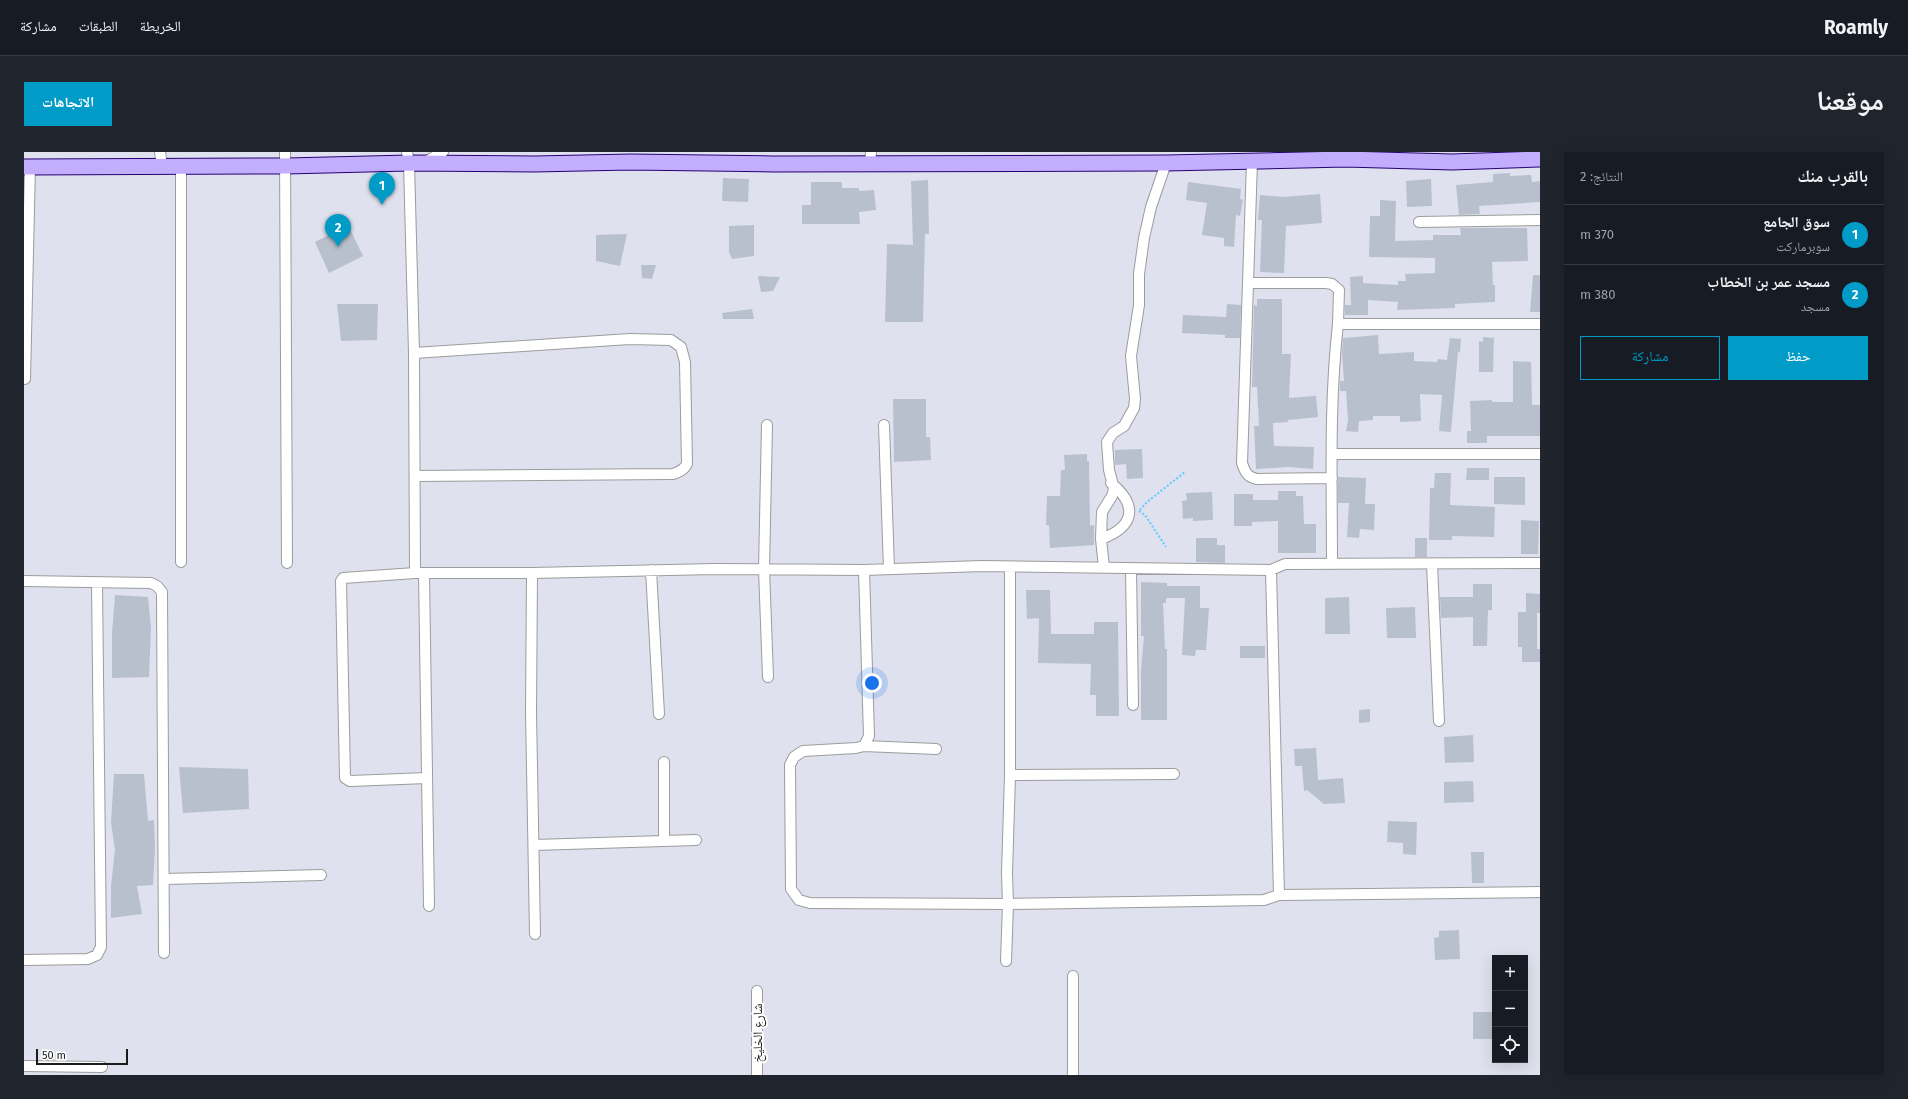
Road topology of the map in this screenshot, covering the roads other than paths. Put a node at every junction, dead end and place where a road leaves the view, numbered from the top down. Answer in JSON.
{"nodes":[{"id":1,"x":443,"y":152,"type":"edge"},
{"id":2,"x":1346,"y":155,"type":"edge"},
{"id":3,"x":1503,"y":156,"type":"edge"},
{"id":4,"x":870,"y":158,"type":"edge"},
{"id":5,"x":161,"y":159,"type":"edge"},
{"id":6,"x":285,"y":159,"type":"edge"},
{"id":7,"x":1540,"y":159,"type":"edge"},
{"id":8,"x":412,"y":160,"type":"edge"},
{"id":9,"x":1252,"y":161,"type":"junction"},
{"id":10,"x":1166,"y":163,"type":"junction"},
{"id":11,"x":181,"y":166,"type":"junction"},
{"id":12,"x":27,"y":167,"type":"edge"},
{"id":13,"x":1540,"y":220,"type":"edge"},
{"id":14,"x":1419,"y":222,"type":"dead end"},
{"id":15,"x":1248,"y":283,"type":"junction"},
{"id":16,"x":1338,"y":324,"type":"junction"},
{"id":17,"x":1540,"y":324,"type":"edge"},
{"id":18,"x":414,"y":353,"type":"junction"},
{"id":19,"x":25,"y":379,"type":"edge"},
{"id":20,"x":767,"y":425,"type":"dead end"},
{"id":21,"x":884,"y":425,"type":"dead end"},
{"id":22,"x":1332,"y":454,"type":"junction"},
{"id":23,"x":1540,"y":454,"type":"edge"},
{"id":24,"x":416,"y":476,"type":"junction"},
{"id":25,"x":1332,"y":478,"type":"junction"},
{"id":26,"x":1111,"y":483,"type":"junction"},
{"id":27,"x":1101,"y":539,"type":"junction"},
{"id":28,"x":181,"y":562,"type":"dead end"},
{"id":29,"x":287,"y":563,"type":"dead end"},
{"id":30,"x":1332,"y":564,"type":"junction"},
{"id":31,"x":1432,"y":564,"type":"junction"},
{"id":32,"x":1540,"y":564,"type":"edge"},
{"id":33,"x":1010,"y":567,"type":"junction"},
{"id":34,"x":1104,"y":567,"type":"junction"},
{"id":35,"x":764,"y":569,"type":"junction"},
{"id":36,"x":889,"y":569,"type":"junction"},
{"id":37,"x":651,"y":570,"type":"junction"},
{"id":38,"x":864,"y":570,"type":"junction"},
{"id":39,"x":1131,"y":570,"type":"junction"},
{"id":40,"x":1272,"y":570,"type":"junction"},
{"id":41,"x":532,"y":573,"type":"junction"},
{"id":42,"x":419,"y":574,"type":"junction"},
{"id":43,"x":24,"y":582,"type":"edge"},
{"id":44,"x":97,"y":582,"type":"junction"},
{"id":45,"x":768,"y":677,"type":"dead end"},
{"id":46,"x":1133,"y":705,"type":"dead end"},
{"id":47,"x":659,"y":714,"type":"dead end"},
{"id":48,"x":1439,"y":721,"type":"dead end"},
{"id":49,"x":864,"y":746,"type":"junction"},
{"id":50,"x":936,"y":749,"type":"dead end"},
{"id":51,"x":664,"y":762,"type":"dead end"},
{"id":52,"x":1174,"y":774,"type":"dead end"},
{"id":53,"x":1010,"y":775,"type":"junction"},
{"id":54,"x":427,"y":778,"type":"junction"},
{"id":55,"x":696,"y":840,"type":"dead end"},
{"id":56,"x":664,"y":841,"type":"junction"},
{"id":57,"x":534,"y":845,"type":"junction"},
{"id":58,"x":321,"y":875,"type":"dead end"},
{"id":59,"x":164,"y":879,"type":"junction"},
{"id":60,"x":1540,"y":892,"type":"edge"},
{"id":61,"x":1279,"y":895,"type":"junction"},
{"id":62,"x":1008,"y":904,"type":"junction"},
{"id":63,"x":429,"y":906,"type":"dead end"},
{"id":64,"x":535,"y":934,"type":"dead end"},
{"id":65,"x":164,"y":953,"type":"dead end"},
{"id":66,"x":24,"y":960,"type":"edge"},
{"id":67,"x":1006,"y":960,"type":"dead end"},
{"id":68,"x":1073,"y":976,"type":"dead end"},
{"id":69,"x":757,"y":990,"type":"dead end"},
{"id":70,"x":24,"y":1066,"type":"edge"},
{"id":71,"x":102,"y":1066,"type":"dead end"},
{"id":72,"x":757,"y":1075,"type":"edge"},
{"id":73,"x":1073,"y":1075,"type":"edge"}],
"edges":[{"from":1,"to":8,"type":"street"},
{"from":2,"to":3,"type":"street"},
{"from":2,"to":9,"type":"street"},
{"from":3,"to":7,"type":"street"},
{"from":4,"to":8,"type":"street"},
{"from":4,"to":10,"type":"street"},
{"from":5,"to":11,"type":"street"},
{"from":5,"to":12,"type":"street"},
{"from":6,"to":8,"type":"street"},
{"from":6,"to":11,"type":"street"},
{"from":6,"to":29,"type":"street"},
{"from":8,"to":18,"type":"street"},
{"from":9,"to":10,"type":"street"},
{"from":9,"to":15,"type":"street"},
{"from":10,"to":26,"type":"street"},
{"from":11,"to":28,"type":"street"},
{"from":12,"to":19,"type":"street"},
{"from":13,"to":14,"type":"street"},
{"from":15,"to":16,"type":"street"},
{"from":15,"to":25,"type":"street"},
{"from":16,"to":17,"type":"street"},
{"from":16,"to":22,"type":"street"},
{"from":18,"to":24,"type":"street"},
{"from":18,"to":24,"type":"street"},
{"from":20,"to":35,"type":"street"},
{"from":21,"to":36,"type":"street"},
{"from":22,"to":23,"type":"street"},
{"from":22,"to":25,"type":"street"},
{"from":24,"to":42,"type":"street"},
{"from":25,"to":30,"type":"street"},
{"from":26,"to":27,"type":"street"},
{"from":26,"to":27,"type":"street"},
{"from":27,"to":34,"type":"street"},
{"from":30,"to":31,"type":"street"},
{"from":30,"to":40,"type":"street"},
{"from":31,"to":32,"type":"street"},
{"from":31,"to":48,"type":"street"},
{"from":33,"to":34,"type":"street"},
{"from":33,"to":36,"type":"street"},
{"from":33,"to":53,"type":"street"},
{"from":34,"to":39,"type":"street"},
{"from":35,"to":37,"type":"street"},
{"from":35,"to":38,"type":"street"},
{"from":35,"to":45,"type":"street"},
{"from":36,"to":38,"type":"street"},
{"from":37,"to":41,"type":"street"},
{"from":37,"to":47,"type":"street"},
{"from":38,"to":49,"type":"street"},
{"from":39,"to":40,"type":"street"},
{"from":39,"to":46,"type":"street"},
{"from":40,"to":61,"type":"street"},
{"from":41,"to":42,"type":"street"},
{"from":41,"to":57,"type":"street"},
{"from":42,"to":54,"type":"street"},
{"from":42,"to":54,"type":"street"},
{"from":43,"to":44,"type":"street"},
{"from":44,"to":59,"type":"street"},
{"from":44,"to":66,"type":"street"},
{"from":49,"to":50,"type":"street"},
{"from":49,"to":62,"type":"street"},
{"from":51,"to":56,"type":"street"},
{"from":52,"to":53,"type":"street"},
{"from":53,"to":62,"type":"street"},
{"from":54,"to":63,"type":"street"},
{"from":55,"to":56,"type":"street"},
{"from":56,"to":57,"type":"street"},
{"from":57,"to":64,"type":"street"},
{"from":58,"to":59,"type":"street"},
{"from":59,"to":65,"type":"street"},
{"from":60,"to":61,"type":"street"},
{"from":61,"to":62,"type":"street"},
{"from":62,"to":67,"type":"street"},
{"from":68,"to":73,"type":"street"},
{"from":69,"to":72,"type":"street","name":"شارع الخليخ"},
{"from":70,"to":71,"type":"street"}]}
